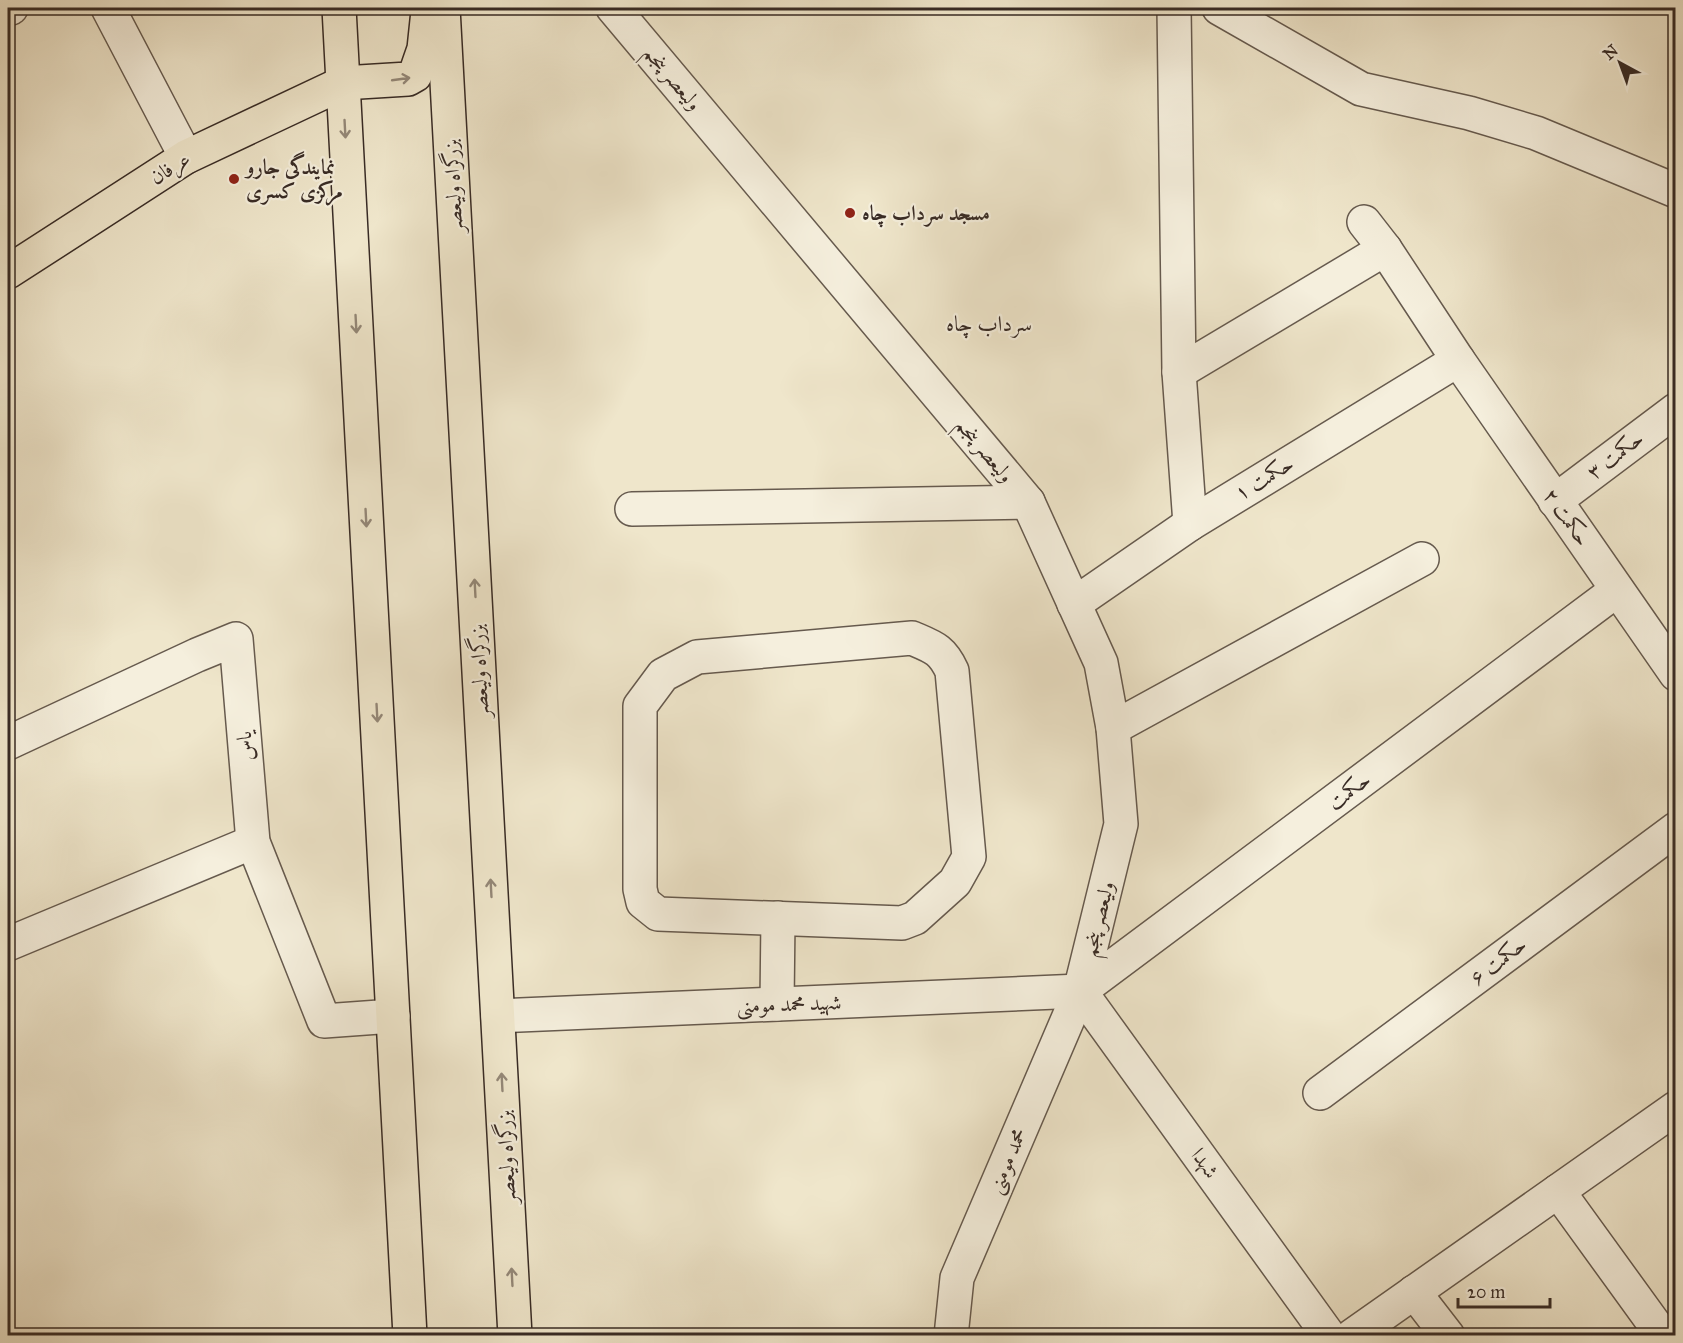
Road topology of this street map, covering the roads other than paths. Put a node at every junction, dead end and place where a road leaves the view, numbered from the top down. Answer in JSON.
{"nodes":[{"id":1,"x":108,"y":8,"type":"edge"},
{"id":2,"x":339,"y":8,"type":"edge"},
{"id":3,"x":428,"y":8,"type":"edge"},
{"id":4,"x":443,"y":8,"type":"edge"},
{"id":5,"x":613,"y":8,"type":"edge"},
{"id":6,"x":1174,"y":8,"type":"edge"},
{"id":7,"x":1219,"y":8,"type":"edge"},
{"id":8,"x":343,"y":83,"type":"junction"},
{"id":9,"x":186,"y":157,"type":"junction"},
{"id":10,"x":1676,"y":191,"type":"edge"},
{"id":11,"x":1364,"y":222,"type":"dead end"},
{"id":12,"x":1385,"y":249,"type":"junction"},
{"id":13,"x":8,"y":272,"type":"edge"},
{"id":14,"x":1458,"y":360,"type":"junction"},
{"id":15,"x":1179,"y":372,"type":"junction"},
{"id":16,"x":1676,"y":410,"type":"edge"},
{"id":17,"x":1555,"y":501,"type":"junction"},
{"id":18,"x":1029,"y":502,"type":"junction"},
{"id":19,"x":632,"y":509,"type":"dead end"},
{"id":20,"x":1190,"y":524,"type":"junction"},
{"id":21,"x":1422,"y":559,"type":"dead end"},
{"id":22,"x":1617,"y":590,"type":"junction"},
{"id":23,"x":1074,"y":604,"type":"junction"},
{"id":24,"x":1676,"y":674,"type":"edge"},
{"id":25,"x":1113,"y":728,"type":"junction"},
{"id":26,"x":8,"y":743,"type":"edge"},
{"id":27,"x":1676,"y":829,"type":"edge"},
{"id":28,"x":253,"y":843,"type":"junction"},
{"id":29,"x":778,"y":918,"type":"junction"},
{"id":30,"x":8,"y":944,"type":"edge"},
{"id":31,"x":1080,"y":992,"type":"junction"},
{"id":32,"x":777,"y":1004,"type":"junction"},
{"id":33,"x":393,"y":1016,"type":"junction"},
{"id":34,"x":498,"y":1016,"type":"junction"},
{"id":35,"x":1320,"y":1093,"type":"dead end"},
{"id":36,"x":1676,"y":1108,"type":"edge"},
{"id":37,"x":1558,"y":1191,"type":"junction"},
{"id":38,"x":1414,"y":1292,"type":"junction"},
{"id":39,"x":410,"y":1335,"type":"edge"},
{"id":40,"x":515,"y":1335,"type":"edge"},
{"id":41,"x":951,"y":1335,"type":"edge"},
{"id":42,"x":1329,"y":1335,"type":"edge"},
{"id":43,"x":1352,"y":1335,"type":"edge"},
{"id":44,"x":1448,"y":1335,"type":"edge"},
{"id":45,"x":1663,"y":1335,"type":"edge"}],
"edges":[{"from":1,"to":9,"type":"street"},
{"from":2,"to":8,"type":"main road"},
{"from":8,"to":3,"type":"main road","one_way":true},
{"from":34,"to":4,"type":"main road","name":"بزرگراه ولیعصر","one_way":true},
{"from":5,"to":18,"type":"street","name":"ولیعصر پنجم"},
{"from":6,"to":15,"type":"street"},
{"from":7,"to":10,"type":"street"},
{"from":8,"to":9,"type":"main road","name":"عرفان"},
{"from":8,"to":33,"type":"main road","one_way":true},
{"from":9,"to":13,"type":"main road","name":"عرفان"},
{"from":11,"to":12,"type":"street","name":"حکمت ۲"},
{"from":12,"to":14,"type":"street","name":"حکمت ۲"},
{"from":12,"to":15,"type":"street"},
{"from":14,"to":17,"type":"street","name":"حکمت ۲"},
{"from":14,"to":20,"type":"street","name":"حکمت ۱"},
{"from":15,"to":20,"type":"street"},
{"from":16,"to":17,"type":"street","name":"حکمت ۳"},
{"from":17,"to":22,"type":"street","name":"حکمت ۲"},
{"from":18,"to":19,"type":"street"},
{"from":18,"to":23,"type":"street","name":"ولیعصر پنجم"},
{"from":20,"to":23,"type":"street","name":"حکمت ۱"},
{"from":21,"to":25,"type":"street"},
{"from":22,"to":24,"type":"street","name":"حکمت ۲"},
{"from":22,"to":31,"type":"street","name":"حکمت"},
{"from":23,"to":25,"type":"street","name":"ولیعصر پنجم"},
{"from":25,"to":31,"type":"street","name":"ولیعصر پنجم"},
{"from":26,"to":28,"type":"street","name":"یاس"},
{"from":27,"to":35,"type":"street","name":"حکمت ۶"},
{"from":28,"to":30,"type":"street"},
{"from":28,"to":33,"type":"street","name":"یاس"},
{"from":29,"to":29,"type":"street"},
{"from":29,"to":32,"type":"street"},
{"from":31,"to":32,"type":"street","name":"شهید محمد مومنی"},
{"from":31,"to":41,"type":"street","name":"محمد مومنی"},
{"from":31,"to":42,"type":"street","name":"شهدا"},
{"from":32,"to":34,"type":"street","name":"شهید محمد مومنی"},
{"from":33,"to":39,"type":"main road"},
{"from":40,"to":34,"type":"main road","name":"بزرگراه ولیعصر","one_way":true},
{"from":36,"to":37,"type":"street"},
{"from":37,"to":38,"type":"street"},
{"from":37,"to":45,"type":"street"},
{"from":38,"to":43,"type":"street"},
{"from":38,"to":44,"type":"street"}]}
